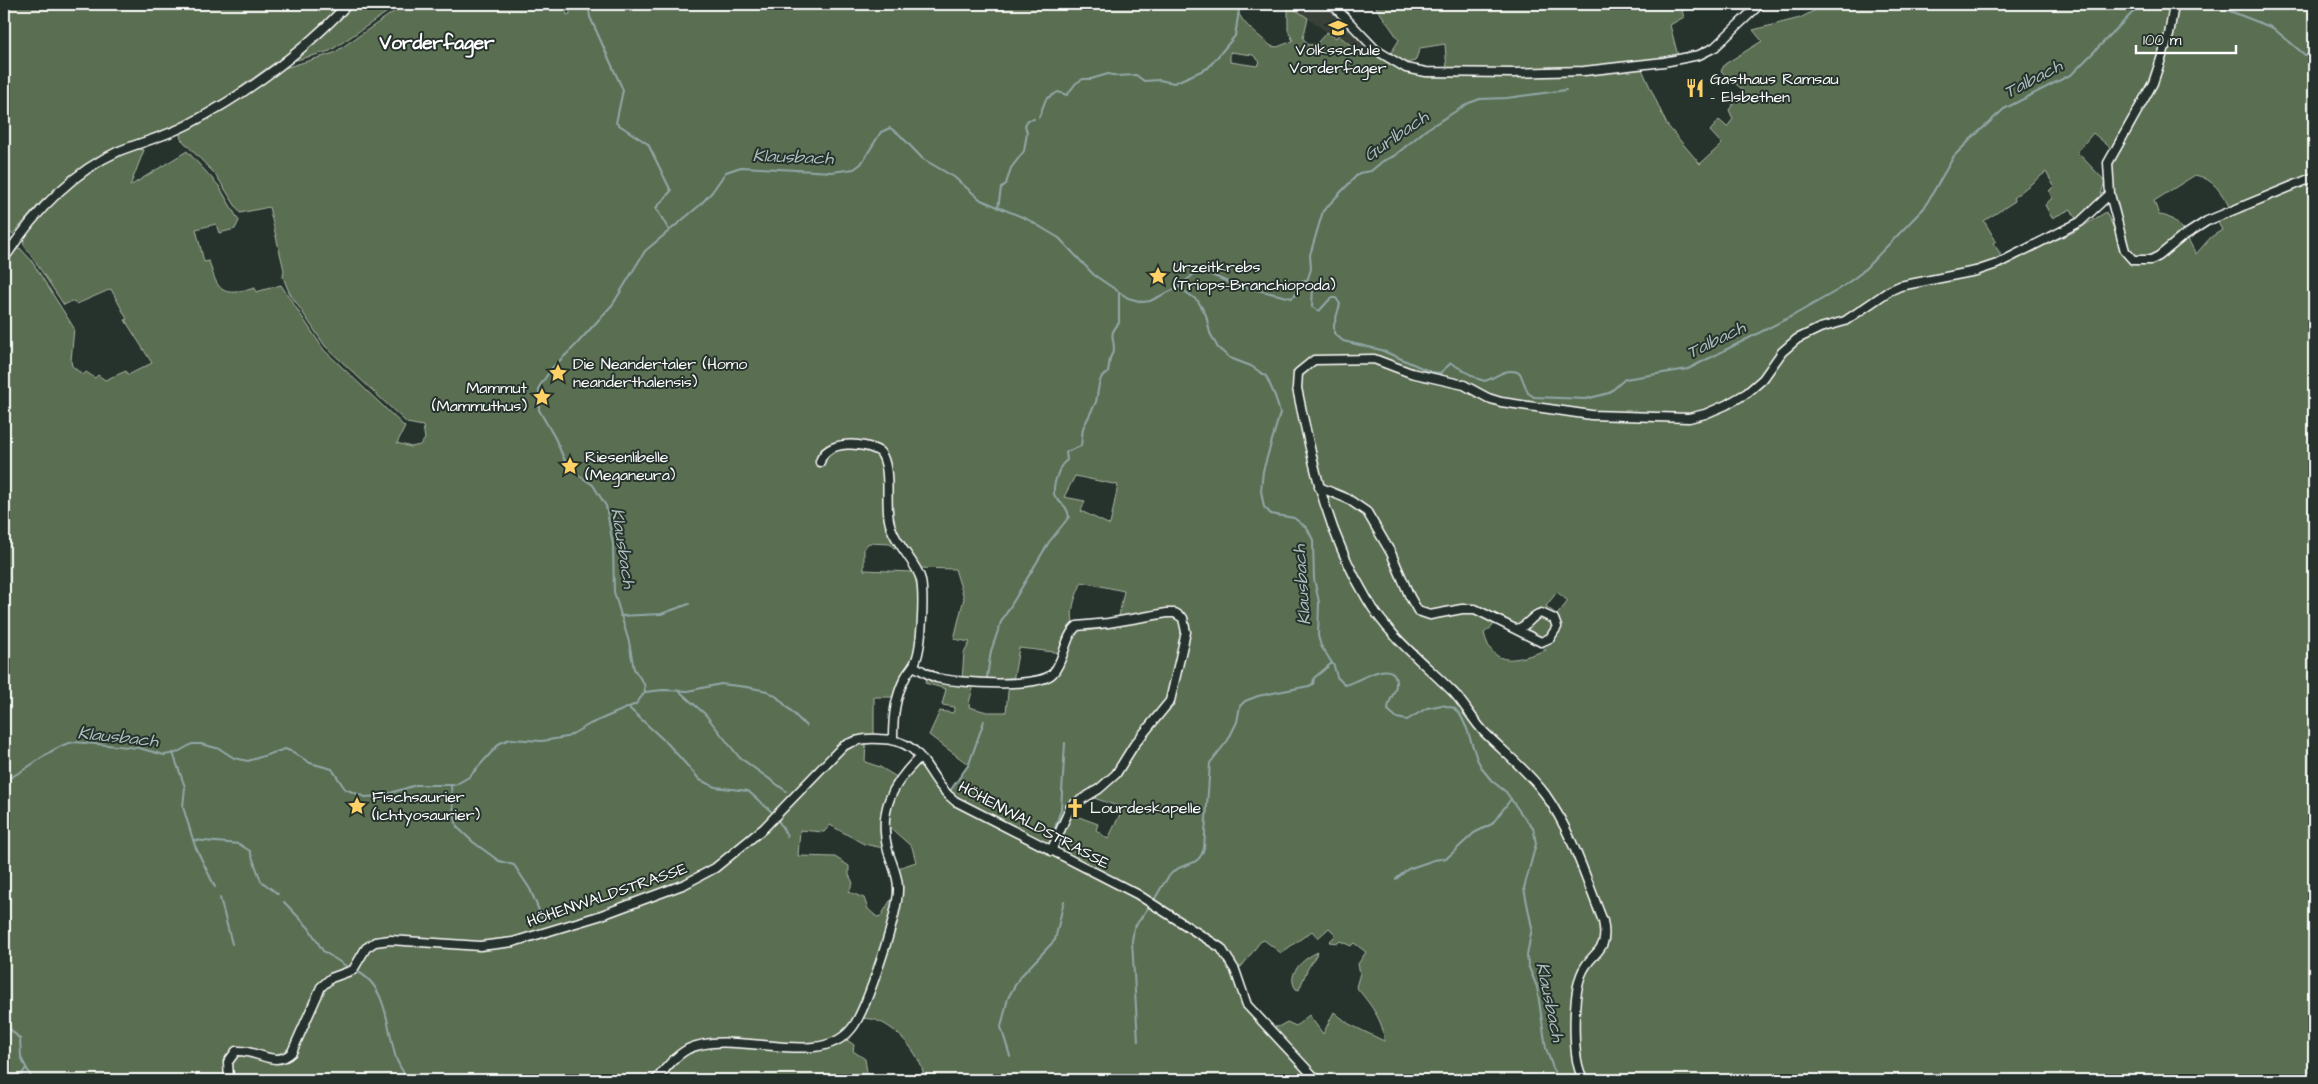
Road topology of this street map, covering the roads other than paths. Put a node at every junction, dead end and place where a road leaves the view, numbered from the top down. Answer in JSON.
{"nodes":[{"id":1,"x":348,"y":4,"type":"edge"},
{"id":2,"x":1332,"y":4,"type":"edge"},
{"id":3,"x":1760,"y":4,"type":"edge"},
{"id":4,"x":2174,"y":4,"type":"edge"},
{"id":5,"x":2314,"y":177,"type":"edge"},
{"id":6,"x":2110,"y":194,"type":"junction"},
{"id":7,"x":4,"y":259,"type":"edge"},
{"id":8,"x":820,"y":462,"type":"dead end"},
{"id":9,"x":1319,"y":487,"type":"junction"},
{"id":10,"x":1516,"y":629,"type":"junction"},
{"id":11,"x":913,"y":666,"type":"junction"},
{"id":12,"x":893,"y":739,"type":"junction"},
{"id":13,"x":920,"y":756,"type":"junction"},
{"id":14,"x":1051,"y":851,"type":"junction"},
{"id":15,"x":229,"y":1080,"type":"edge"},
{"id":16,"x":656,"y":1080,"type":"edge"},
{"id":17,"x":1317,"y":1080,"type":"edge"},
{"id":18,"x":1584,"y":1080,"type":"edge"}],
"edges":[{"from":1,"to":7,"type":"street"},
{"from":2,"to":3,"type":"street"},
{"from":4,"to":6,"type":"street"},
{"from":5,"to":6,"type":"street"},
{"from":6,"to":9,"type":"street"},
{"from":8,"to":11,"type":"street"},
{"from":9,"to":10,"type":"street"},
{"from":9,"to":18,"type":"street"},
{"from":10,"to":10,"type":"street"},
{"from":11,"to":12,"type":"street"},
{"from":11,"to":14,"type":"street"},
{"from":12,"to":13,"type":"street","name":"HÖHENWALDSTRASSE"},
{"from":12,"to":15,"type":"street","name":"HÖHENWALDSTRASSE"},
{"from":13,"to":14,"type":"street","name":"HÖHENWALDSTRASSE"},
{"from":13,"to":16,"type":"street"},
{"from":14,"to":17,"type":"street","name":"HÖHENWALDSTRASSE"}]}
